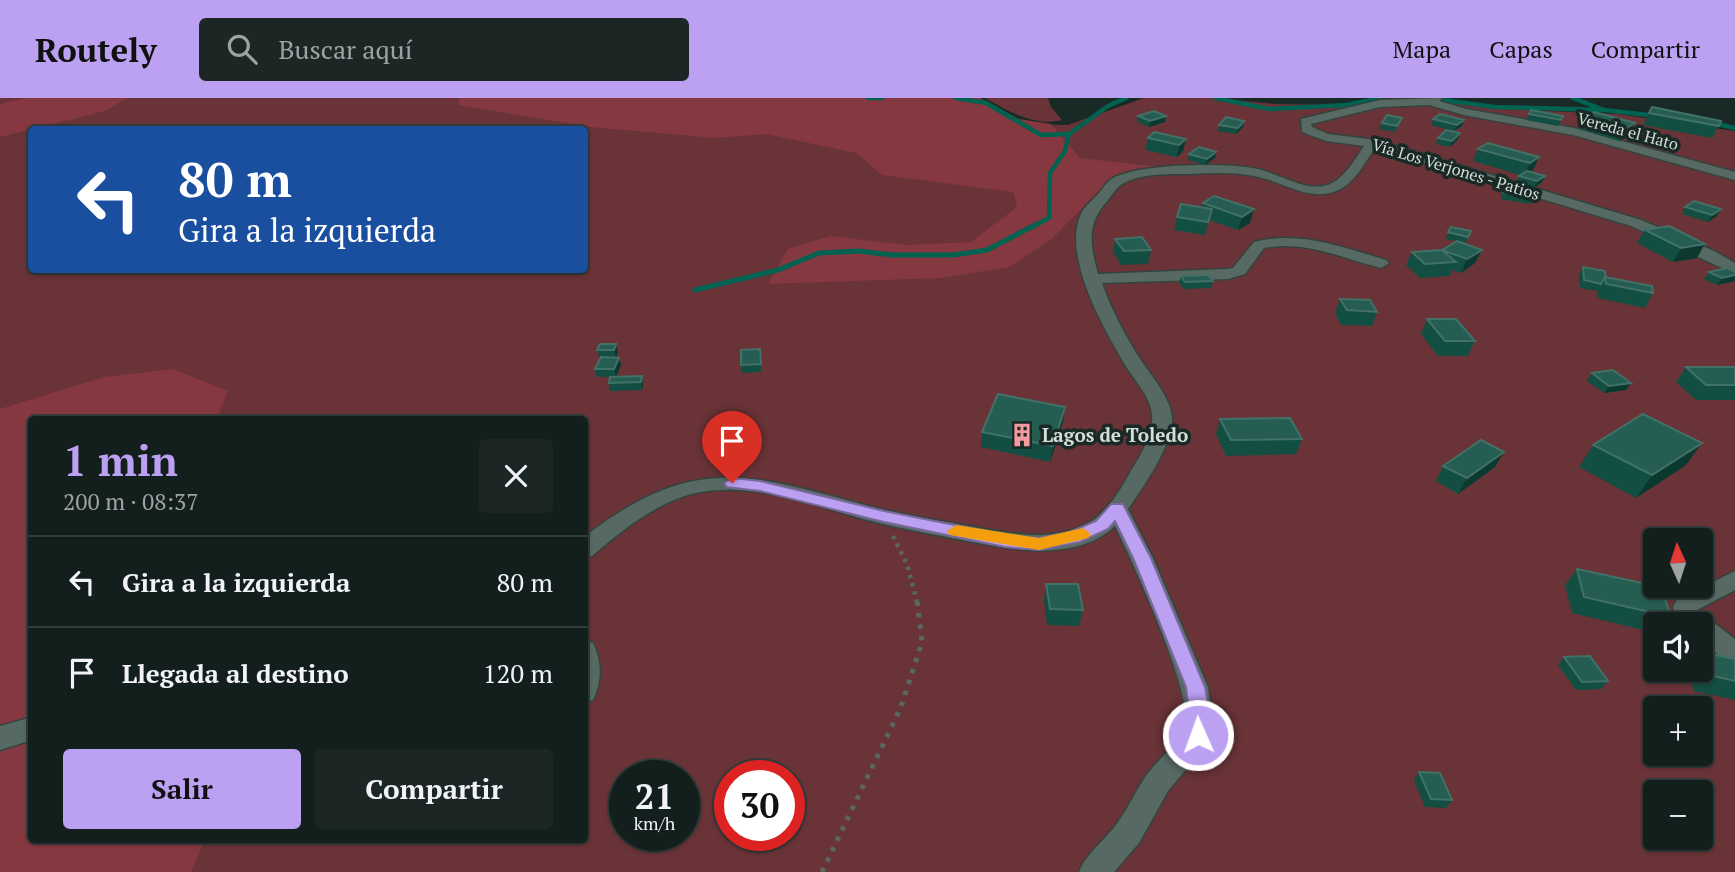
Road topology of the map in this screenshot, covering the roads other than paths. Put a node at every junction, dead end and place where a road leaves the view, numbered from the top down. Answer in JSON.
{"nodes":[{"id":1,"x":1434,"y":100,"type":"edge"},
{"id":2,"x":1372,"y":143,"type":"junction"},
{"id":3,"x":1735,"y":176,"type":"edge"},
{"id":4,"x":1381,"y":263,"type":"dead end"},
{"id":5,"x":1735,"y":269,"type":"edge"},
{"id":6,"x":1091,"y":279,"type":"junction"},
{"id":7,"x":1117,"y":508,"type":"junction"},
{"id":8,"x":588,"y":547,"type":"edge"},
{"id":9,"x":1735,"y":579,"type":"edge"},
{"id":10,"x":1686,"y":612,"type":"edge"},
{"id":11,"x":1713,"y":635,"type":"edge"},
{"id":12,"x":1735,"y":654,"type":"edge"},
{"id":13,"x":28,"y":729,"type":"edge"},
{"id":14,"x":0,"y":738,"type":"edge"},
{"id":15,"x":1094,"y":872,"type":"edge"}],
"edges":[{"from":1,"to":2,"type":"street","name":"Vía Los Verjones - Patios"},
{"from":1,"to":3,"type":"street","name":"Vereda el Hato"},
{"from":2,"to":5,"type":"street","name":"Vía Los Verjones - Patios"},
{"from":2,"to":6,"type":"street"},
{"from":4,"to":6,"type":"street"},
{"from":6,"to":7,"type":"street"},
{"from":7,"to":8,"type":"street"},
{"from":7,"to":15,"type":"street"},
{"from":9,"to":10,"type":"street"},
{"from":11,"to":12,"type":"street"},
{"from":13,"to":14,"type":"street"}]}
